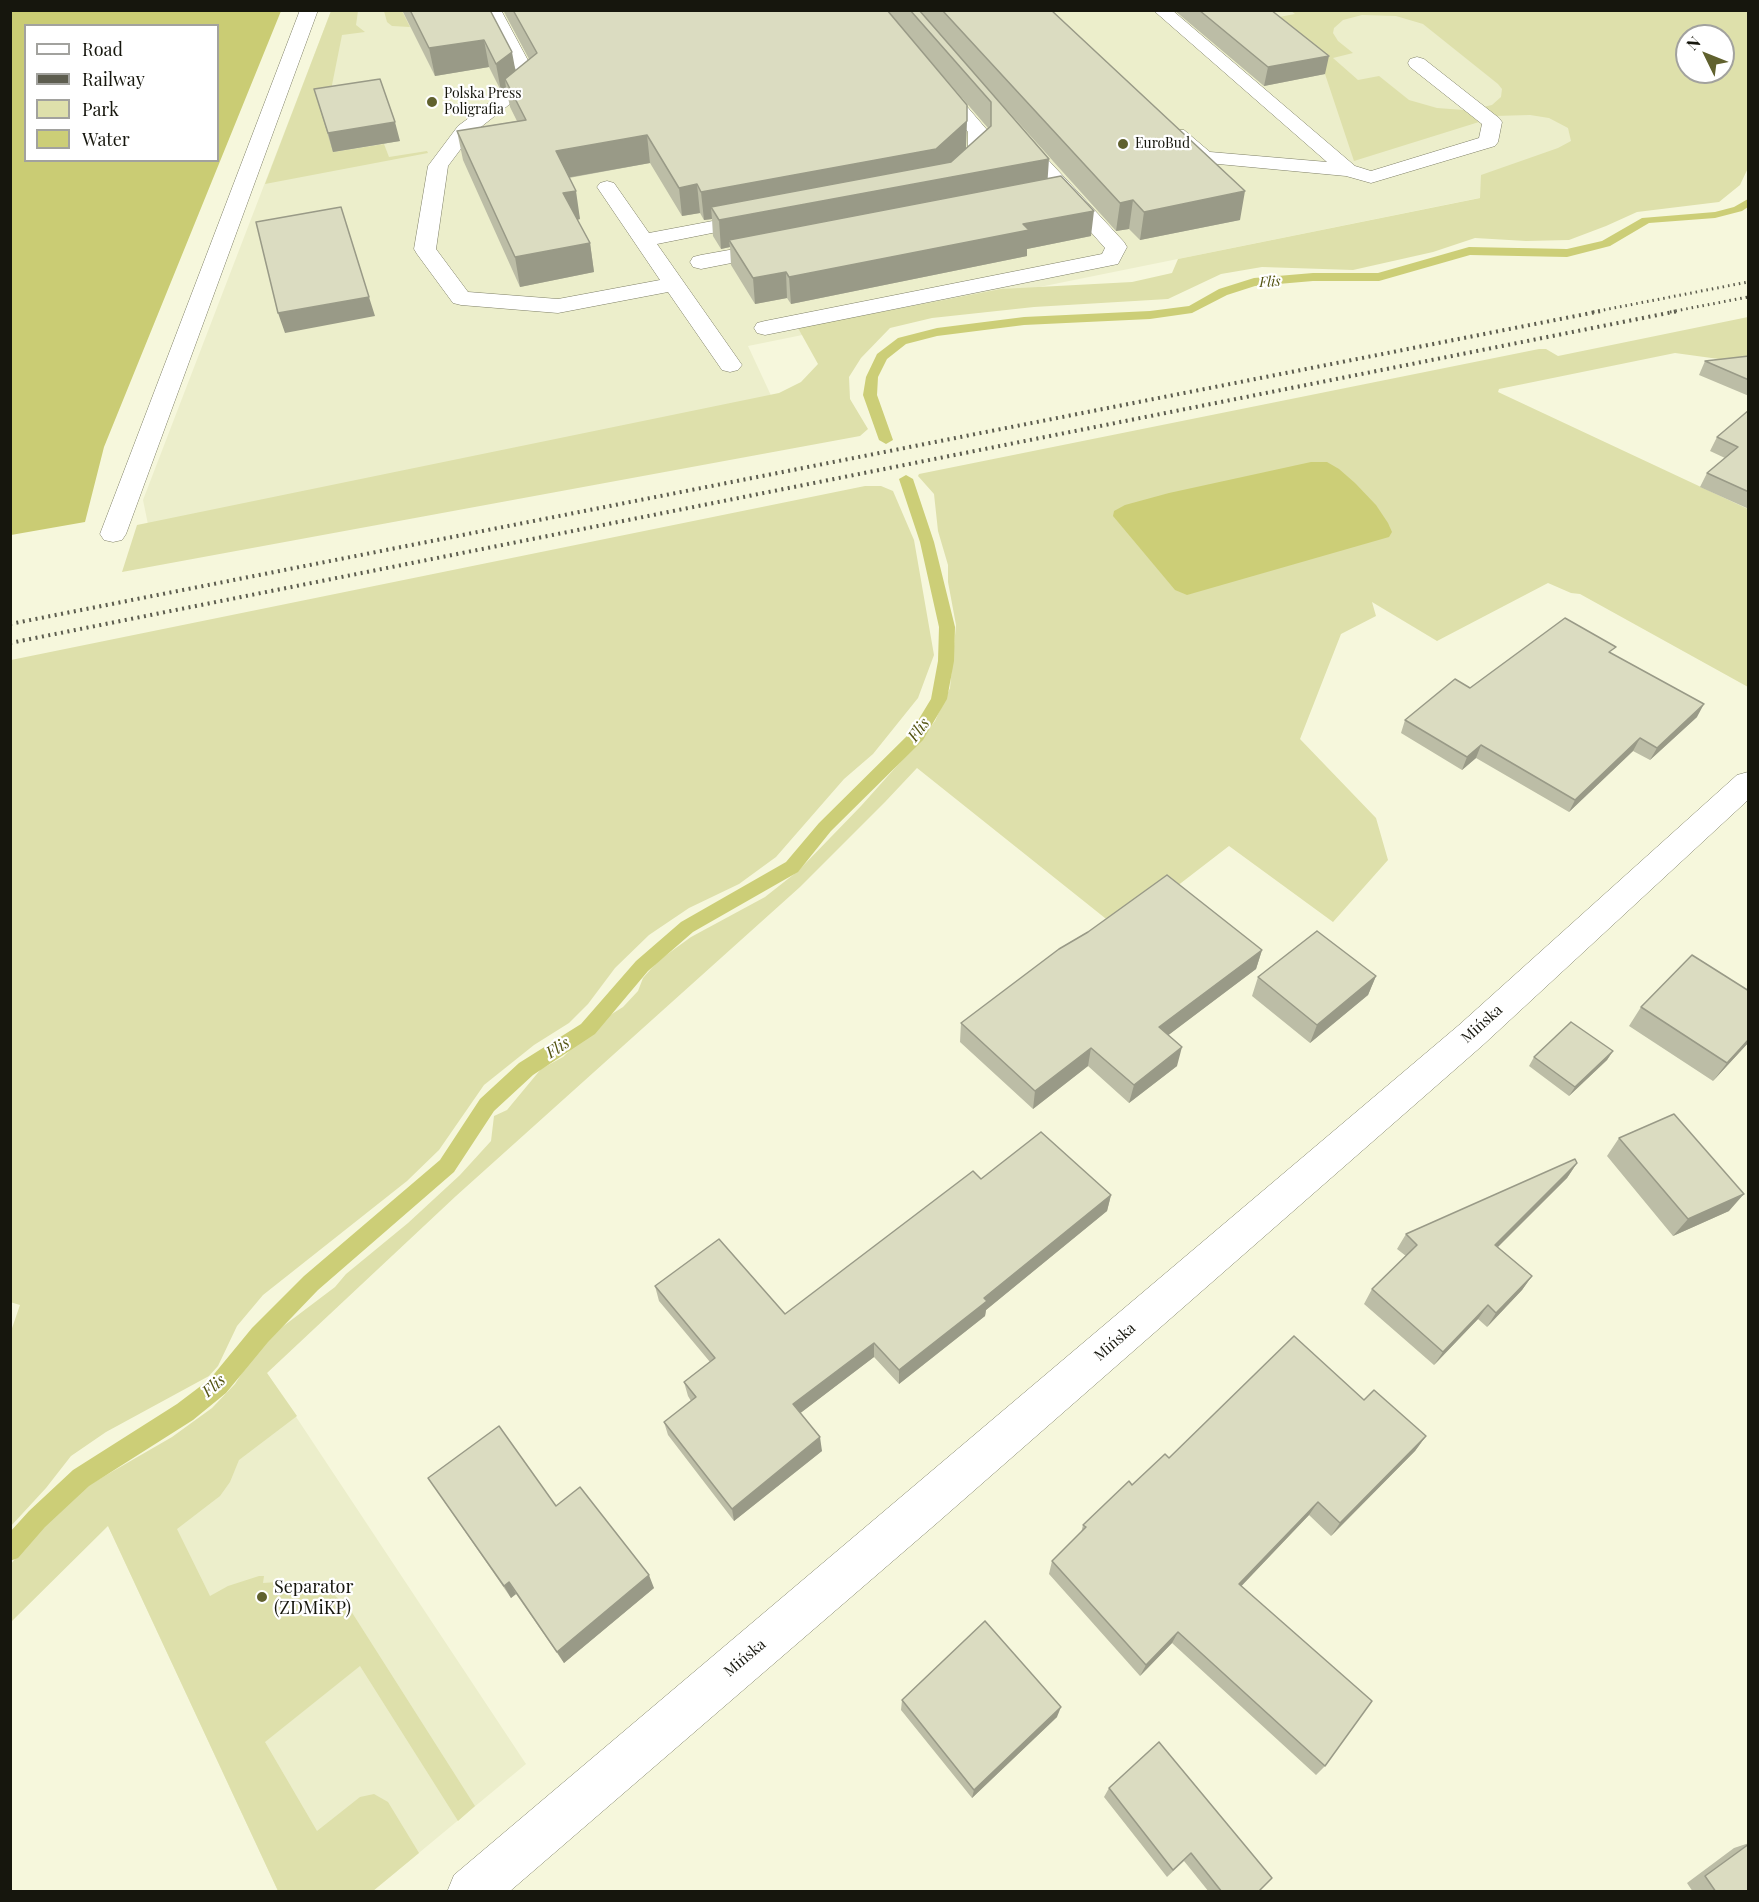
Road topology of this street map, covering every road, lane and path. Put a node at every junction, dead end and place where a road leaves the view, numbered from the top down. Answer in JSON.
{"nodes":[{"id":1,"x":309,"y":10,"type":"edge"},
{"id":2,"x":492,"y":10,"type":"edge"},
{"id":3,"x":1161,"y":10,"type":"edge"},
{"id":4,"x":1417,"y":63,"type":"dead end"},
{"id":5,"x":926,"y":71,"type":"edge"},
{"id":6,"x":1161,"y":119,"type":"edge"},
{"id":7,"x":1004,"y":123,"type":"edge"},
{"id":8,"x":1348,"y":170,"type":"junction"},
{"id":9,"x":943,"y":184,"type":"edge"},
{"id":10,"x":608,"y":187,"type":"dead end"},
{"id":11,"x":1065,"y":192,"type":"junction"},
{"id":12,"x":1041,"y":197,"type":"edge"},
{"id":13,"x":771,"y":216,"type":"edge"},
{"id":14,"x":645,"y":240,"type":"junction"},
{"id":15,"x":795,"y":244,"type":"edge"},
{"id":16,"x":701,"y":262,"type":"dead end"},
{"id":17,"x":675,"y":284,"type":"junction"},
{"id":18,"x":765,"y":328,"type":"dead end"},
{"id":19,"x":730,"y":365,"type":"dead end"},
{"id":20,"x":112,"y":534,"type":"dead end"},
{"id":21,"x":1749,"y":783,"type":"edge"},
{"id":22,"x":471,"y":1892,"type":"edge"}],
"edges":[{"from":1,"to":20,"type":"street"},
{"from":2,"to":17,"type":"street"},
{"from":3,"to":8,"type":"street"},
{"from":4,"to":8,"type":"street"},
{"from":5,"to":9,"type":"street"},
{"from":6,"to":8,"type":"street"},
{"from":7,"to":11,"type":"street"},
{"from":10,"to":14,"type":"street"},
{"from":11,"to":12,"type":"street"},
{"from":11,"to":18,"type":"street"},
{"from":13,"to":14,"type":"street"},
{"from":14,"to":17,"type":"street"},
{"from":15,"to":16,"type":"street"},
{"from":17,"to":19,"type":"street"},
{"from":21,"to":22,"type":"street","name":"Mińska"}]}
